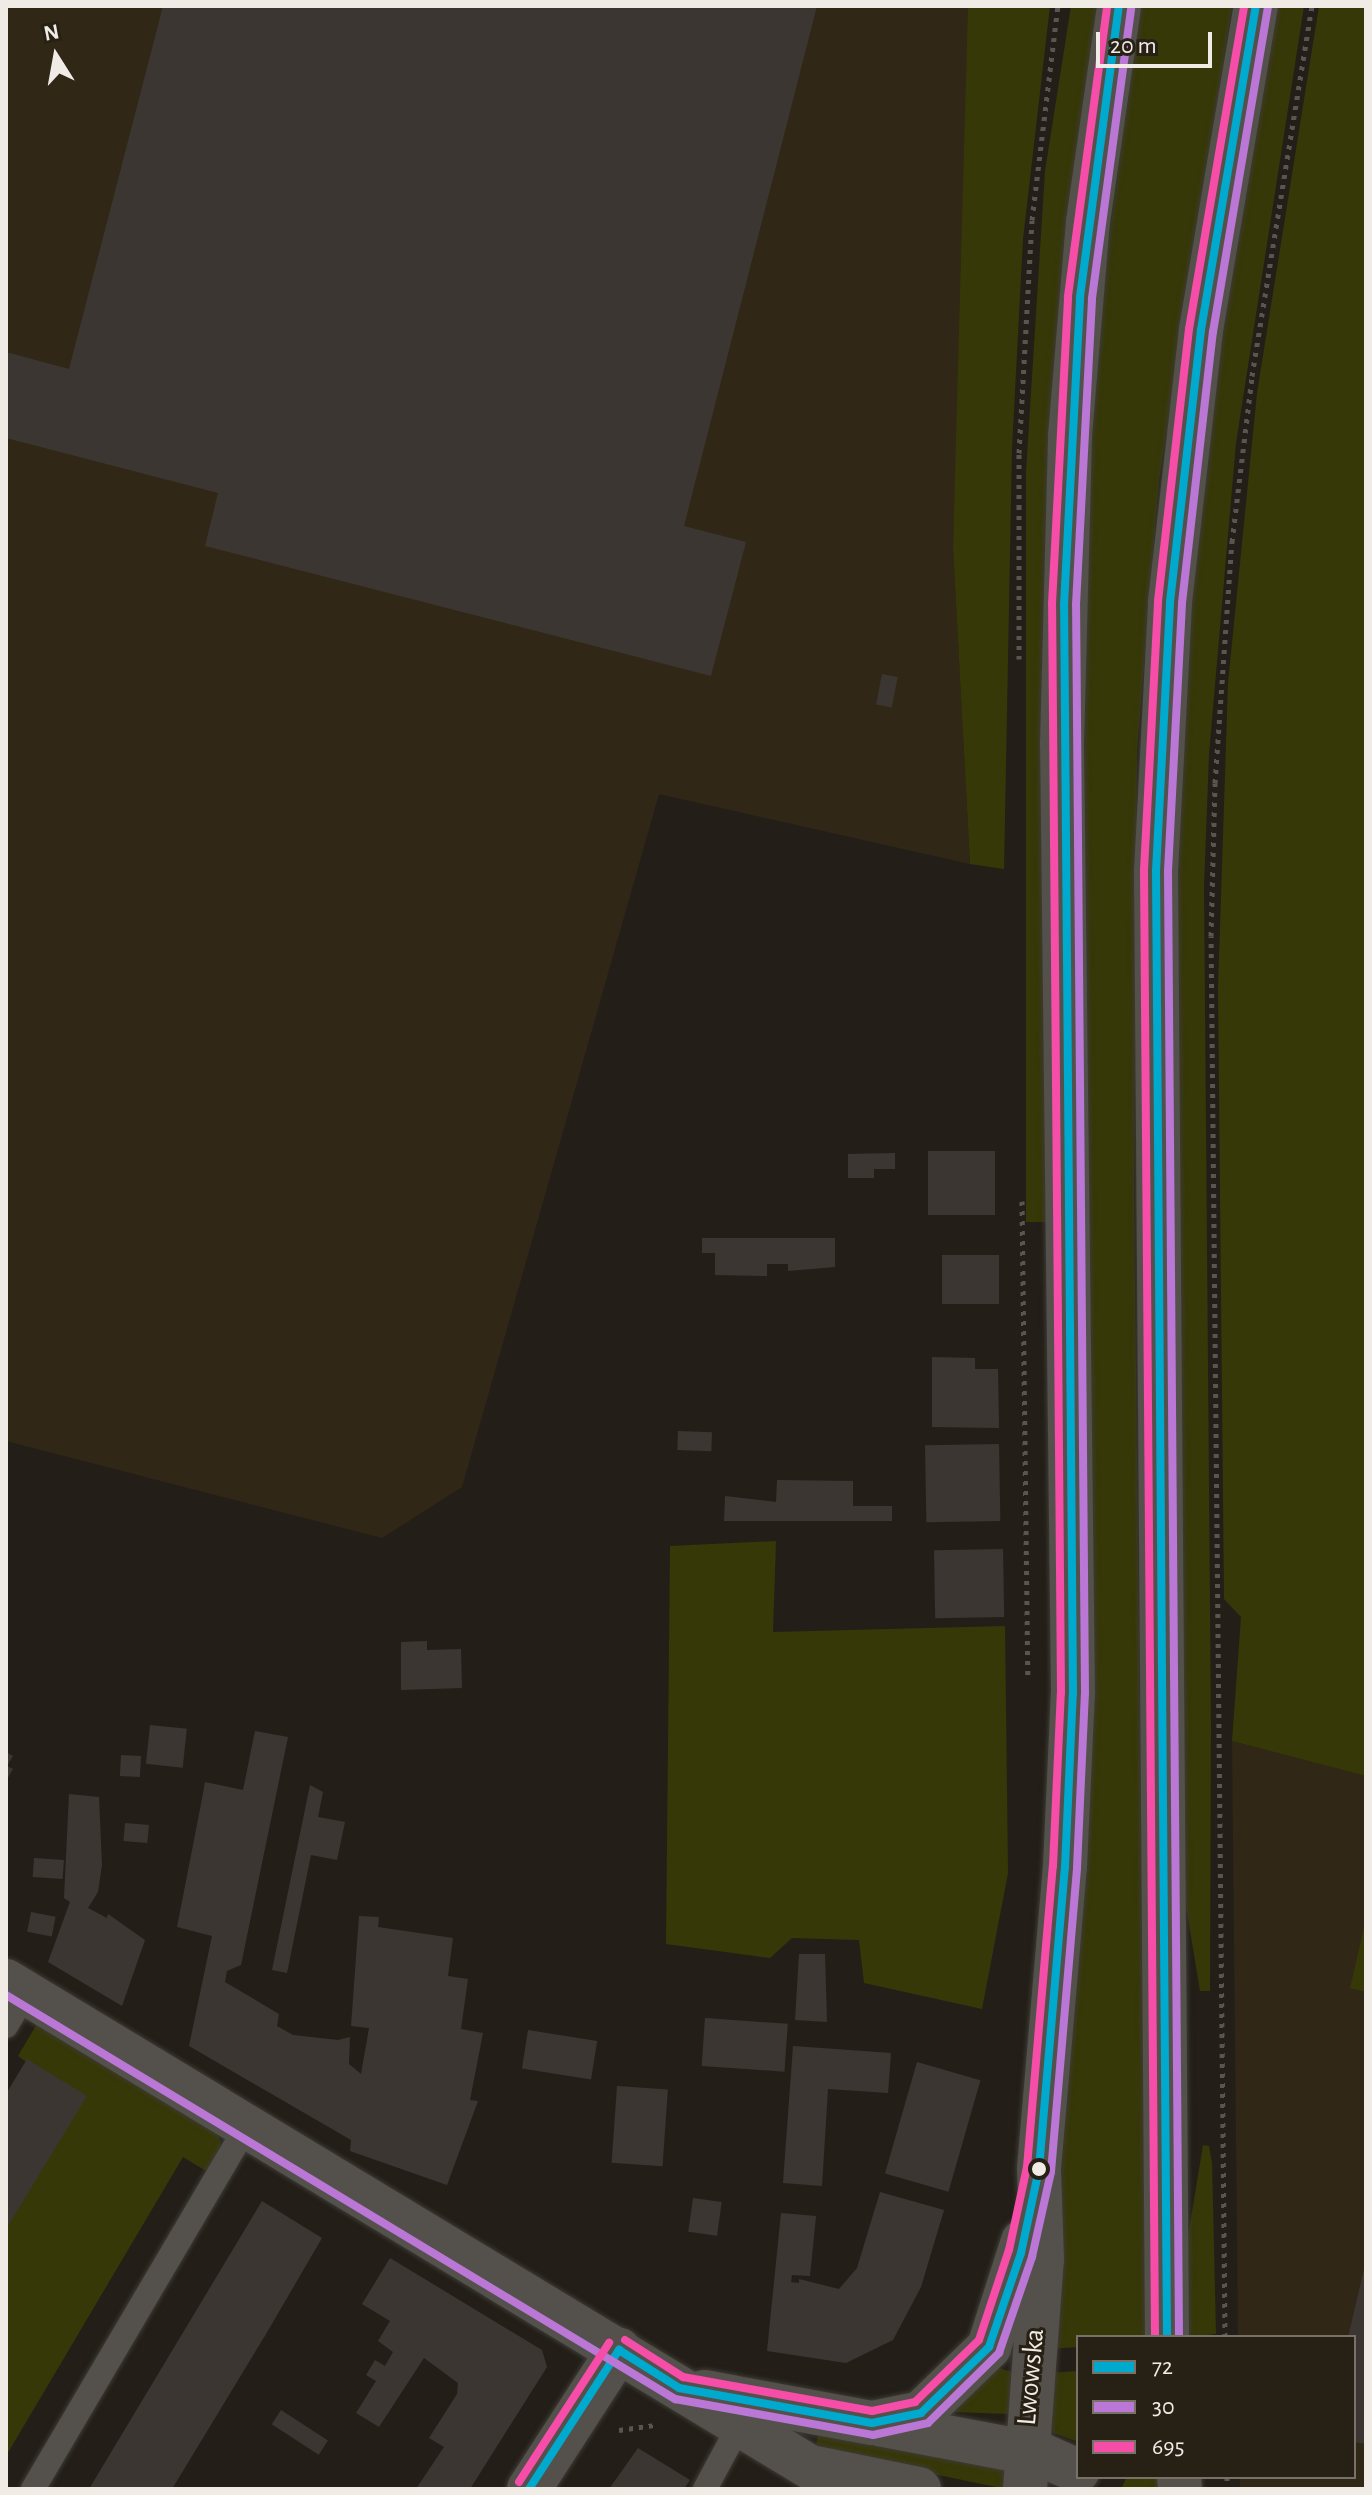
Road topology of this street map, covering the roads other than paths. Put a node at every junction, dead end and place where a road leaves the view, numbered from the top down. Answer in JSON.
{"nodes":[{"id":1,"x":1119,"y":6,"type":"edge"},
{"id":2,"x":1256,"y":6,"type":"edge"},
{"id":3,"x":13,"y":2000,"type":"edge"},
{"id":4,"x":247,"y":2126,"type":"junction"},
{"id":5,"x":1039,"y":2169,"type":"junction"},
{"id":6,"x":1167,"y":2335,"type":"edge"},
{"id":7,"x":619,"y":2350,"type":"junction"},
{"id":8,"x":679,"y":2388,"type":"junction"},
{"id":9,"x":872,"y":2423,"type":"junction"},
{"id":10,"x":740,"y":2424,"type":"junction"},
{"id":11,"x":1025,"y":2470,"type":"edge"},
{"id":12,"x":828,"y":2478,"type":"edge"},
{"id":13,"x":1076,"y":2478,"type":"edge"},
{"id":14,"x":33,"y":2489,"type":"edge"},
{"id":15,"x":529,"y":2489,"type":"edge"},
{"id":16,"x":705,"y":2489,"type":"edge"},
{"id":17,"x":919,"y":2489,"type":"edge"}],
"edges":[{"from":1,"to":5,"type":"street","name":"Lwowska"},
{"from":2,"to":6,"type":"street"},
{"from":3,"to":4,"type":"street"},
{"from":4,"to":7,"type":"street"},
{"from":4,"to":14,"type":"lane"},
{"from":5,"to":9,"type":"street","name":"Lwowska"},
{"from":5,"to":11,"type":"street","name":"Lwowska"},
{"from":7,"to":8,"type":"street"},
{"from":7,"to":15,"type":"street"},
{"from":8,"to":9,"type":"street","name":"Lwowska"},
{"from":8,"to":10,"type":"street"},
{"from":9,"to":11,"type":"street"},
{"from":10,"to":12,"type":"street"},
{"from":10,"to":16,"type":"lane"},
{"from":11,"to":13,"type":"street"},
{"from":12,"to":17,"type":"street"}]}
